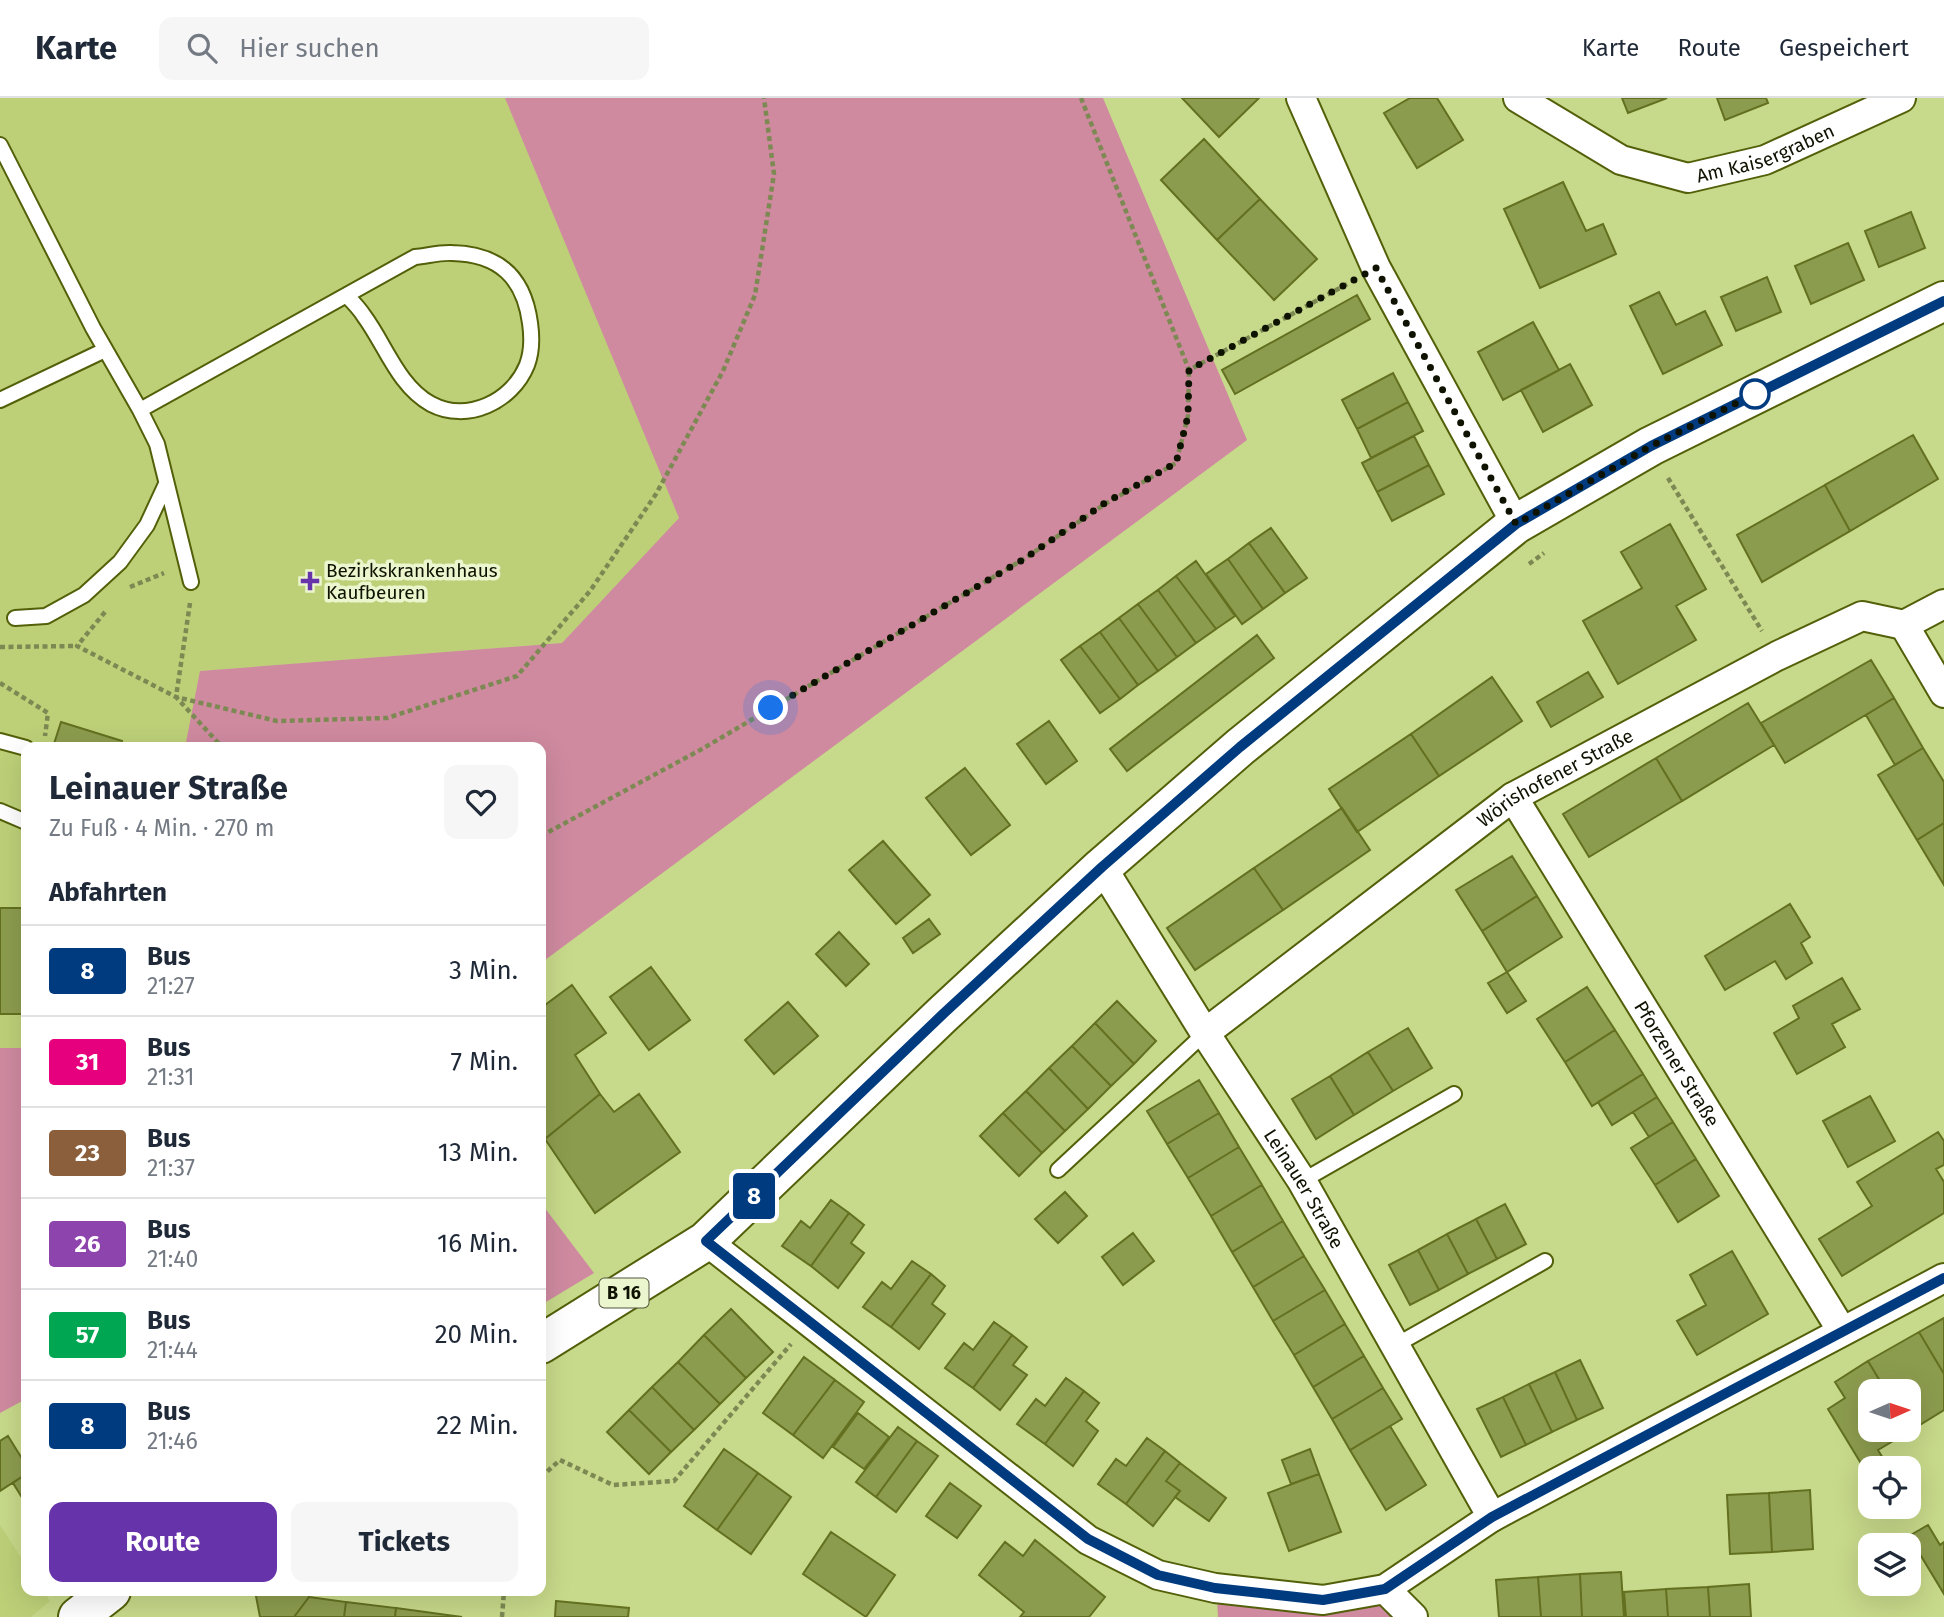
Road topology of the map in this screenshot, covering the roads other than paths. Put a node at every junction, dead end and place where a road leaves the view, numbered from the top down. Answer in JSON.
{"nodes":[{"id":1,"x":1301,"y":98,"type":"edge"},
{"id":2,"x":1518,"y":98,"type":"edge"},
{"id":3,"x":1901,"y":98,"type":"edge"},
{"id":4,"x":0,"y":145,"type":"edge"},
{"id":5,"x":347,"y":296,"type":"junction"},
{"id":6,"x":1944,"y":300,"type":"edge"},
{"id":7,"x":105,"y":350,"type":"junction"},
{"id":8,"x":0,"y":400,"type":"edge"},
{"id":9,"x":140,"y":410,"type":"junction"},
{"id":10,"x":166,"y":484,"type":"junction"},
{"id":11,"x":1516,"y":524,"type":"junction"},
{"id":12,"x":191,"y":582,"type":"road end"},
{"id":13,"x":1944,"y":604,"type":"edge"},
{"id":14,"x":15,"y":618,"type":"dead end"},
{"id":15,"x":1904,"y":625,"type":"junction"},
{"id":16,"x":1944,"y":693,"type":"edge"},
{"id":17,"x":0,"y":741,"type":"edge"},
{"id":18,"x":21,"y":746,"type":"edge"},
{"id":19,"x":1513,"y":797,"type":"junction"},
{"id":20,"x":0,"y":811,"type":"edge"},
{"id":21,"x":21,"y":820,"type":"edge"},
{"id":22,"x":1102,"y":867,"type":"junction"},
{"id":23,"x":1205,"y":1033,"type":"junction"},
{"id":24,"x":1454,"y":1094,"type":"dead end"},
{"id":25,"x":1058,"y":1170,"type":"dead end"},
{"id":26,"x":1302,"y":1181,"type":"junction"},
{"id":27,"x":706,"y":1241,"type":"junction"},
{"id":28,"x":1545,"y":1261,"type":"dead end"},
{"id":29,"x":1944,"y":1278,"type":"edge"},
{"id":30,"x":1842,"y":1331,"type":"junction"},
{"id":31,"x":546,"y":1341,"type":"edge"},
{"id":32,"x":1396,"y":1345,"type":"junction"},
{"id":33,"x":1492,"y":1517,"type":"junction"},
{"id":34,"x":1385,"y":1589,"type":"junction"},
{"id":35,"x":105,"y":1596,"type":"edge"},
{"id":36,"x":78,"y":1617,"type":"edge"},
{"id":37,"x":1413,"y":1617,"type":"edge"}],
"edges":[{"from":1,"to":11,"type":"street"},
{"from":2,"to":3,"type":"street","name":"Am Kaisergraben"},
{"from":4,"to":7,"type":"lane"},
{"from":5,"to":5,"type":"lane"},
{"from":5,"to":9,"type":"lane"},
{"from":6,"to":11,"type":"main road","number":"B 16"},
{"from":7,"to":8,"type":"lane"},
{"from":7,"to":9,"type":"lane"},
{"from":9,"to":10,"type":"lane"},
{"from":10,"to":12,"type":"lane"},
{"from":10,"to":14,"type":"lane"},
{"from":11,"to":22,"type":"main road","number":"B 16"},
{"from":13,"to":15,"type":"street"},
{"from":15,"to":16,"type":"street"},
{"from":15,"to":19,"type":"street","name":"Wörishofener Straße"},
{"from":17,"to":18,"type":"lane"},
{"from":19,"to":23,"type":"street","name":"Wörishofener Straße"},
{"from":19,"to":30,"type":"street","name":"Pforzener Straße"},
{"from":20,"to":21,"type":"lane"},
{"from":22,"to":23,"type":"street","name":"Leinauer Straße"},
{"from":22,"to":27,"type":"main road","number":"B 16"},
{"from":23,"to":25,"type":"lane"},
{"from":23,"to":26,"type":"street","name":"Leinauer Straße"},
{"from":24,"to":26,"type":"lane"},
{"from":26,"to":32,"type":"street","name":"Leinauer Straße"},
{"from":27,"to":31,"type":"main road","number":"B 16"},
{"from":27,"to":34,"type":"street"},
{"from":28,"to":32,"type":"lane"},
{"from":29,"to":30,"type":"street"},
{"from":30,"to":33,"type":"street"},
{"from":32,"to":33,"type":"street","name":"Leinauer Straße"},
{"from":33,"to":34,"type":"street"},
{"from":34,"to":37,"type":"street"},
{"from":35,"to":36,"type":"main road"}]}
